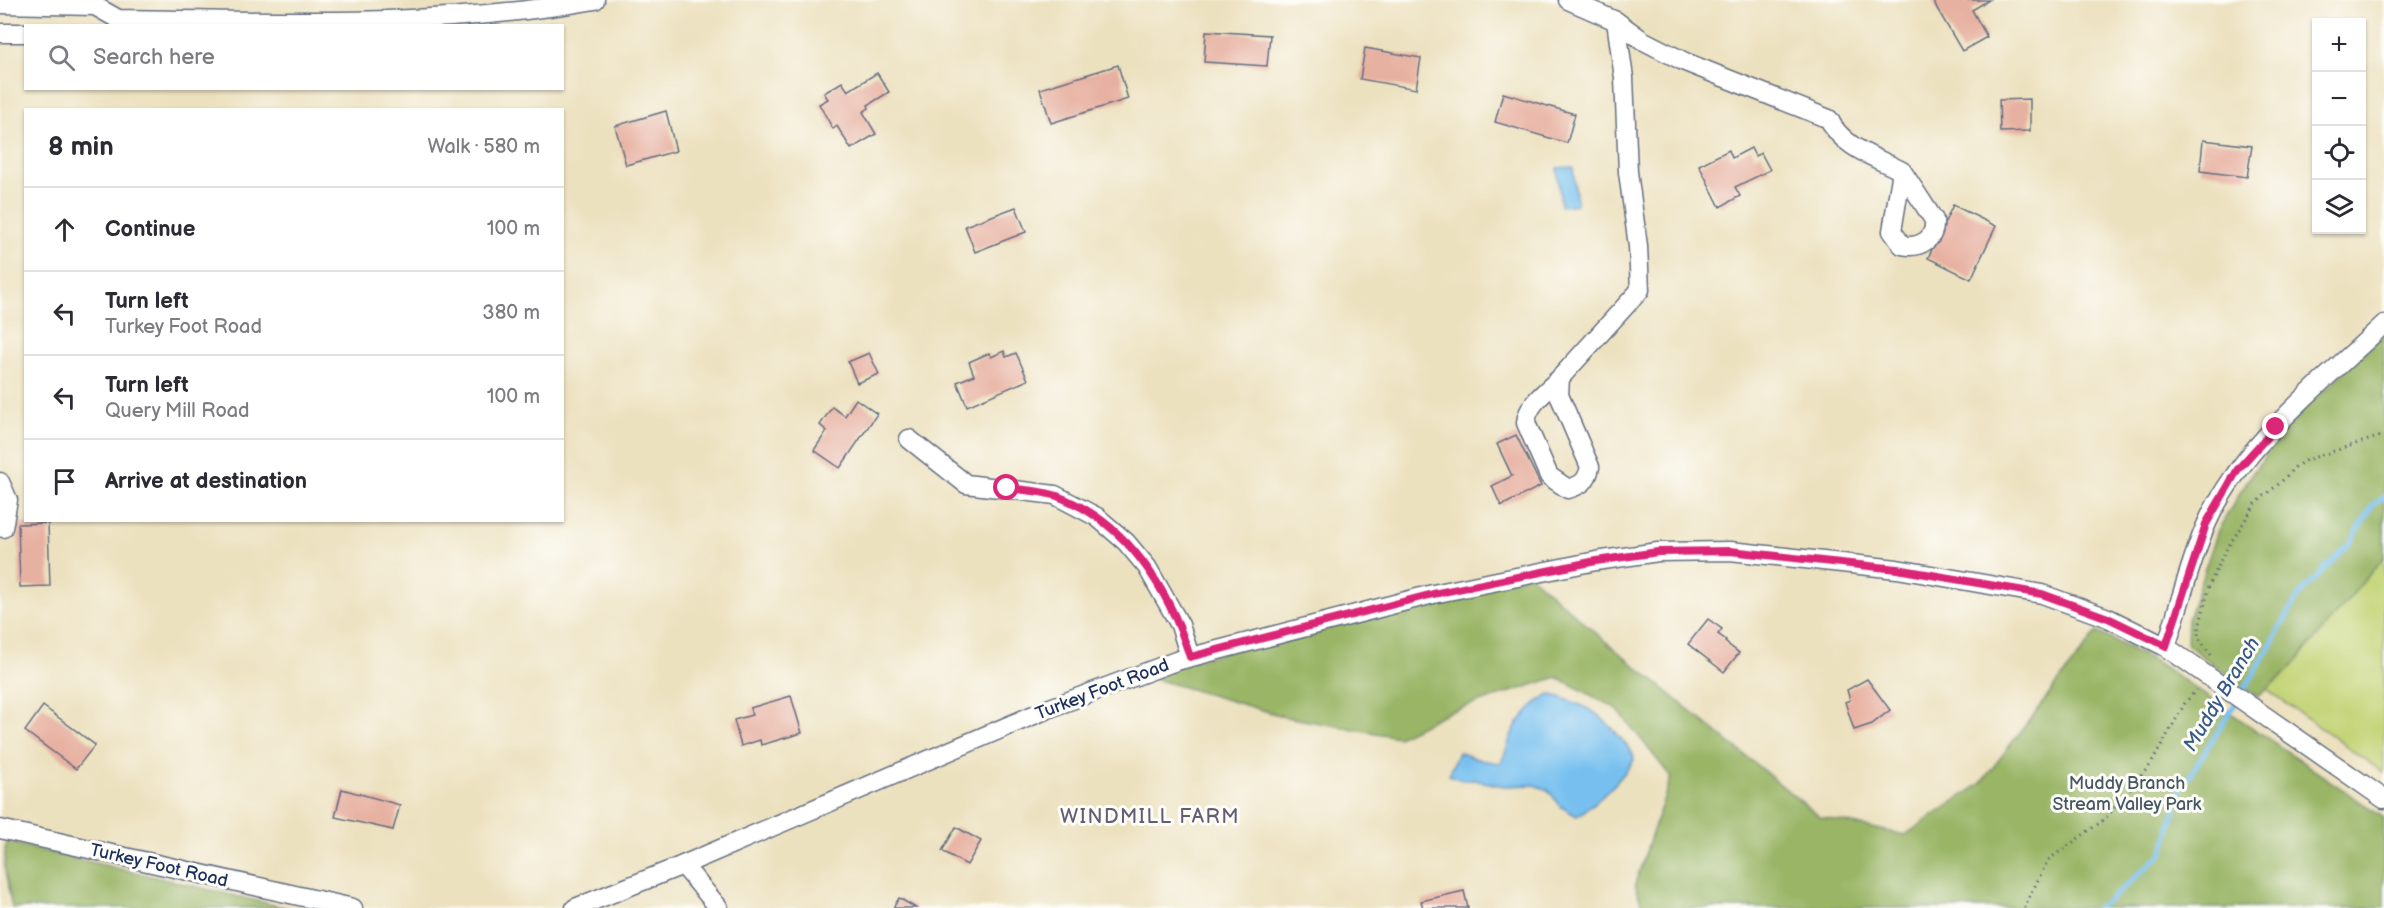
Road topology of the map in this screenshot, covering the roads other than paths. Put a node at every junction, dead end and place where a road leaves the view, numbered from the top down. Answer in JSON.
{"nodes":[{"id":1,"x":595,"y":0,"type":"edge"},
{"id":2,"x":1568,"y":0,"type":"edge"},
{"id":3,"x":0,"y":4,"type":"edge"},
{"id":4,"x":1616,"y":21,"type":"junction"},
{"id":5,"x":112,"y":22,"type":"edge"},
{"id":6,"x":0,"y":33,"type":"edge"},
{"id":7,"x":24,"y":33,"type":"edge"},
{"id":8,"x":1902,"y":171,"type":"dead end"},
{"id":9,"x":2384,"y":324,"type":"edge"},
{"id":10,"x":1560,"y":378,"type":"junction"},
{"id":11,"x":909,"y":439,"type":"dead end"},
{"id":12,"x":0,"y":482,"type":"edge"},
{"id":13,"x":3,"y":528,"type":"dead end"},
{"id":14,"x":2166,"y":646,"type":"junction"},
{"id":15,"x":1190,"y":657,"type":"junction"},
{"id":16,"x":2384,"y":799,"type":"edge"},
{"id":17,"x":0,"y":829,"type":"edge"},
{"id":18,"x":683,"y":865,"type":"junction"},
{"id":19,"x":353,"y":908,"type":"edge"},
{"id":20,"x":575,"y":908,"type":"edge"},
{"id":21,"x":719,"y":908,"type":"edge"}],
"edges":[{"from":1,"to":5,"type":"street"},
{"from":2,"to":4,"type":"street"},
{"from":3,"to":5,"type":"street"},
{"from":4,"to":8,"type":"street"},
{"from":4,"to":10,"type":"street"},
{"from":6,"to":7,"type":"street"},
{"from":9,"to":14,"type":"street"},
{"from":10,"to":10,"type":"street"},
{"from":11,"to":15,"type":"street"},
{"from":12,"to":13,"type":"street"},
{"from":14,"to":15,"type":"street","name":"Turkey Foot Road"},
{"from":14,"to":16,"type":"street","name":"Turkey Foot Road"},
{"from":15,"to":18,"type":"street","name":"Turkey Foot Road"},
{"from":17,"to":19,"type":"street","name":"Turkey Foot Road"},
{"from":18,"to":20,"type":"street","name":"Turkey Foot Road"},
{"from":18,"to":21,"type":"street"}]}
